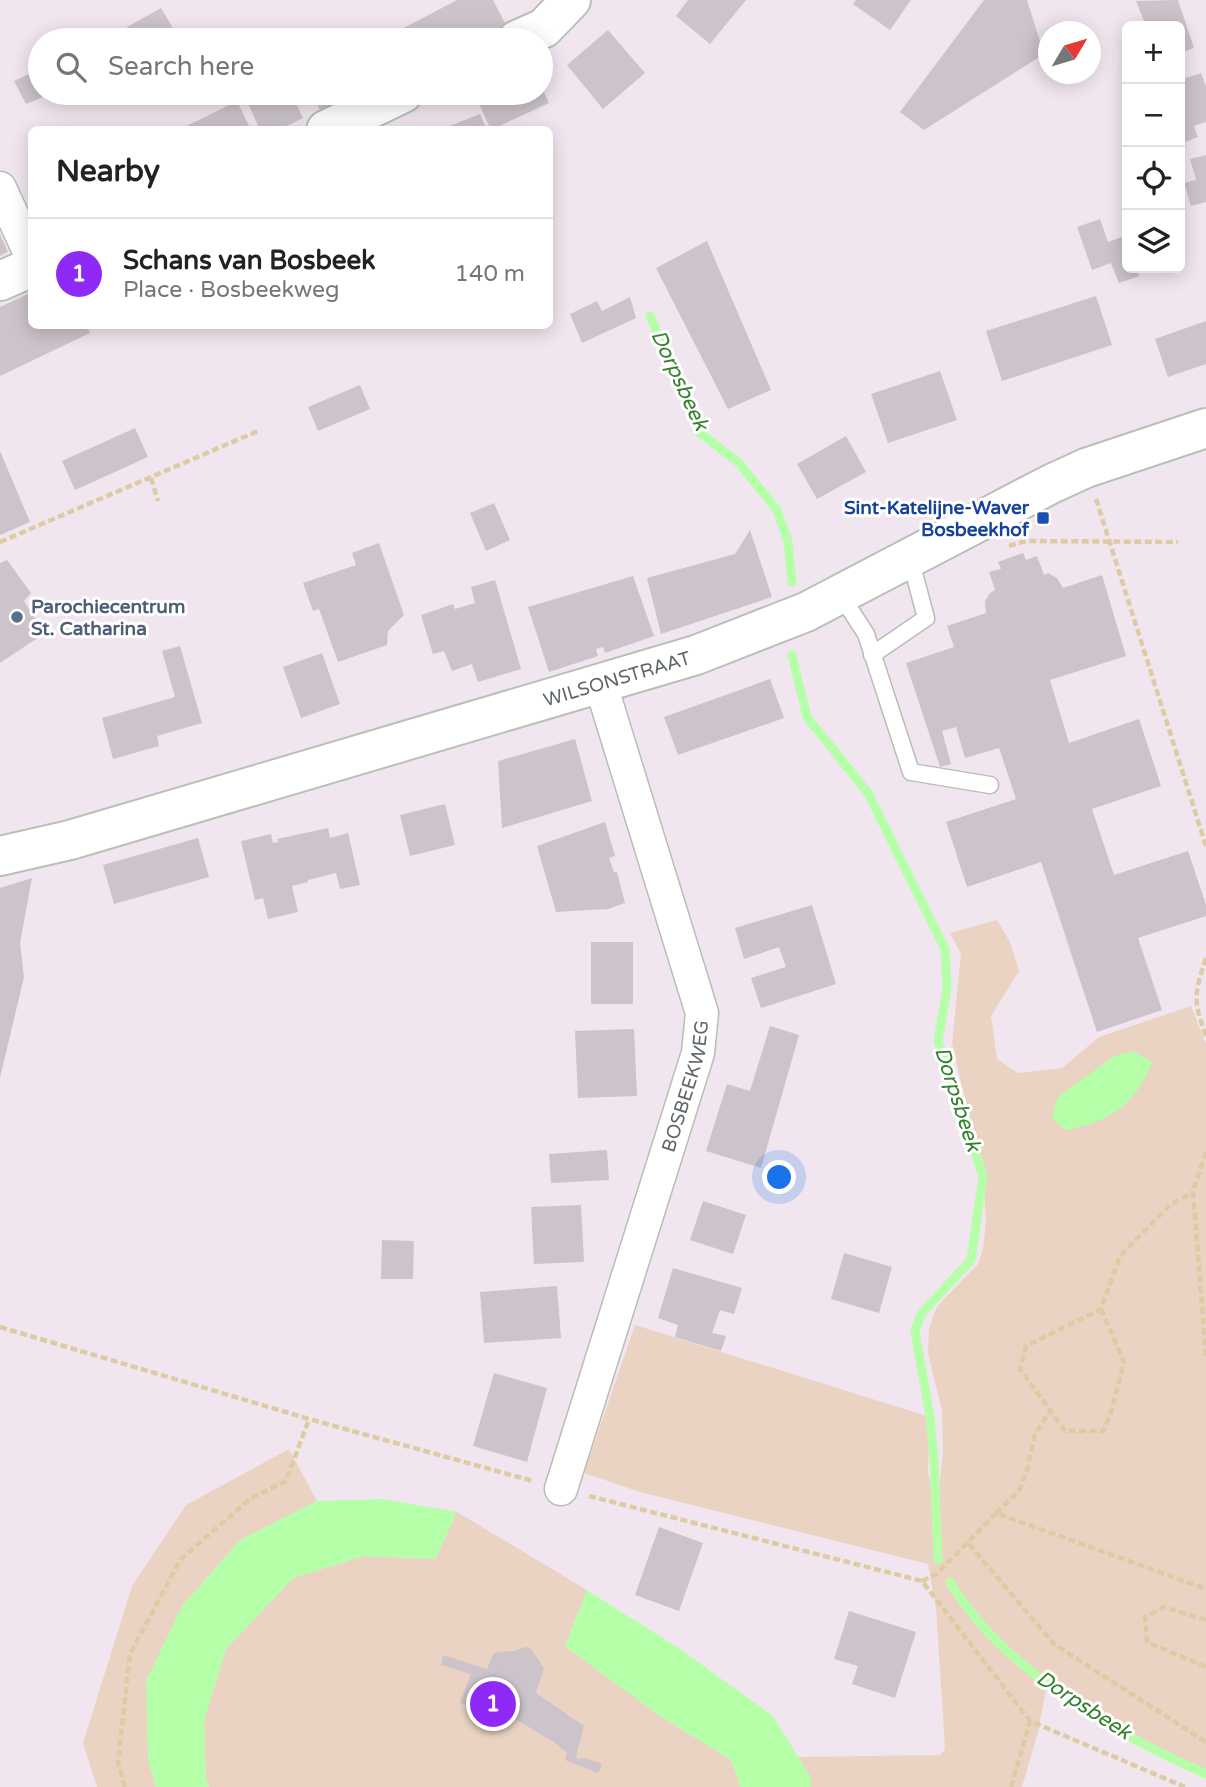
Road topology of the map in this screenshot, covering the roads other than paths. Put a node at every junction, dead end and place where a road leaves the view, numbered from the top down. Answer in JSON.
{"nodes":[{"id":1,"x":571,"y":0,"type":"edge"},
{"id":2,"x":544,"y":28,"type":"edge"},
{"id":3,"x":378,"y":105,"type":"edge"},
{"id":4,"x":334,"y":126,"type":"edge"},
{"id":5,"x":0,"y":188,"type":"edge"},
{"id":6,"x":28,"y":249,"type":"edge"},
{"id":7,"x":28,"y":269,"type":"edge"},
{"id":8,"x":0,"y":281,"type":"edge"},
{"id":9,"x":1206,"y":428,"type":"edge"},
{"id":10,"x":910,"y":558,"type":"junction"},
{"id":11,"x":840,"y":594,"type":"junction"},
{"id":12,"x":872,"y":655,"type":"junction"},
{"id":13,"x":600,"y":682,"type":"junction"},
{"id":14,"x":990,"y":785,"type":"dead end"},
{"id":15,"x":0,"y":856,"type":"edge"},
{"id":16,"x":561,"y":1489,"type":"road end"}],
"edges":[{"from":1,"to":2,"type":"street"},
{"from":3,"to":4,"type":"street"},
{"from":5,"to":6,"type":"street"},
{"from":7,"to":8,"type":"street"},
{"from":9,"to":10,"type":"street","name":"WILSONSTRAAT"},
{"from":10,"to":11,"type":"street","name":"WILSONSTRAAT"},
{"from":10,"to":12,"type":"lane"},
{"from":11,"to":12,"type":"lane"},
{"from":11,"to":13,"type":"street","name":"WILSONSTRAAT"},
{"from":12,"to":14,"type":"lane"},
{"from":13,"to":15,"type":"street","name":"WILSONSTRAAT"},
{"from":13,"to":16,"type":"street","name":"BOSBEEKWEG"}]}
